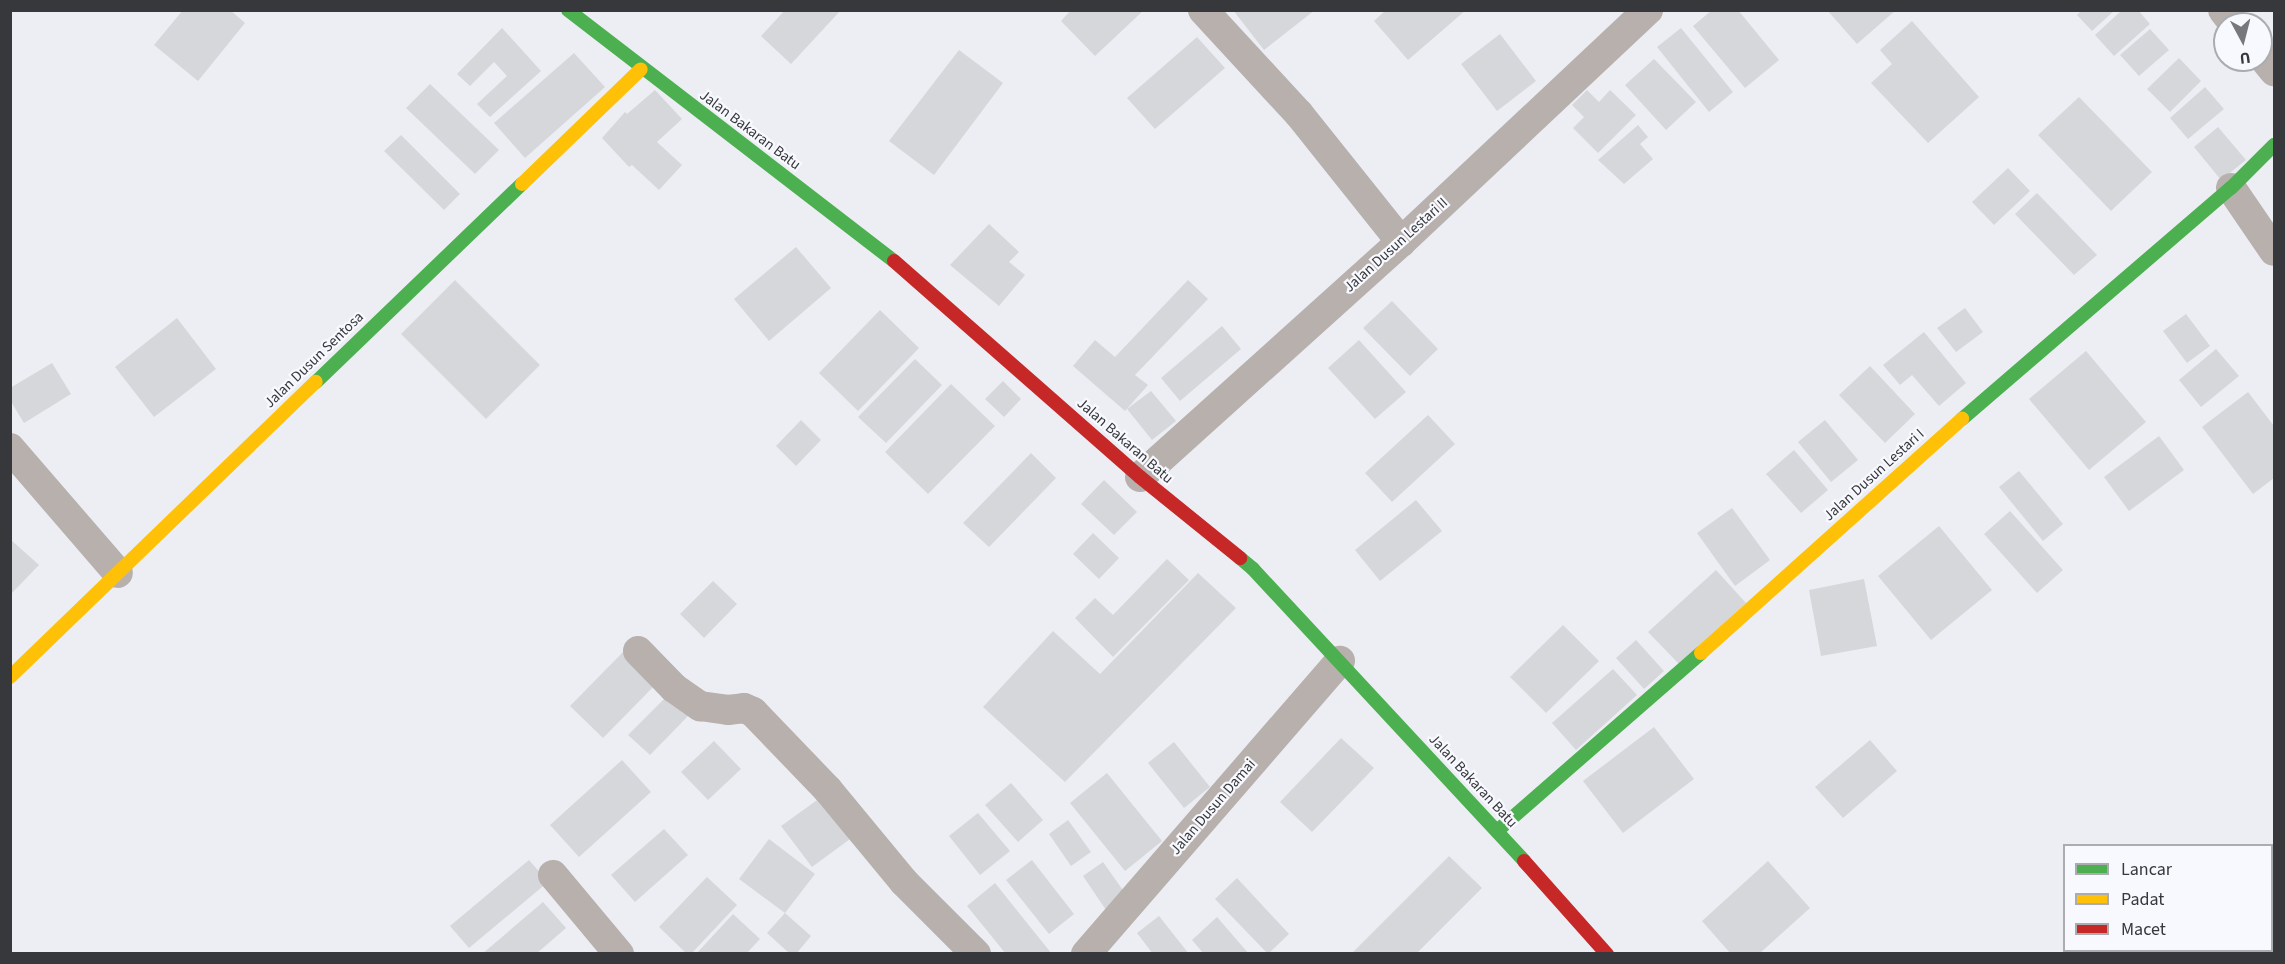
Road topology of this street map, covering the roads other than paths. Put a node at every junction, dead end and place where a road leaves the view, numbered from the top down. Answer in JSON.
{"nodes":[{"id":1,"x":568,"y":10,"type":"edge"},
{"id":2,"x":1203,"y":10,"type":"edge"},
{"id":3,"x":1648,"y":10,"type":"edge"},
{"id":4,"x":641,"y":69,"type":"junction"},
{"id":5,"x":2274,"y":145,"type":"edge"},
{"id":6,"x":2230,"y":188,"type":"junction"},
{"id":7,"x":1401,"y":242,"type":"junction"},
{"id":8,"x":2274,"y":250,"type":"edge"},
{"id":9,"x":10,"y":448,"type":"edge"},
{"id":10,"x":1140,"y":477,"type":"junction"},
{"id":11,"x":118,"y":573,"type":"junction"},
{"id":12,"x":638,"y":651,"type":"dead end"},
{"id":13,"x":1340,"y":662,"type":"junction"},
{"id":14,"x":10,"y":677,"type":"edge"},
{"id":15,"x":1497,"y":831,"type":"junction"},
{"id":16,"x":553,"y":875,"type":"dead end"},
{"id":17,"x":619,"y":954,"type":"edge"},
{"id":18,"x":976,"y":954,"type":"edge"},
{"id":19,"x":1086,"y":954,"type":"edge"},
{"id":20,"x":1607,"y":954,"type":"edge"}],
"edges":[{"from":1,"to":4,"type":"main road","name":"Jalan Bakaran Batu"},
{"from":2,"to":7,"type":"street"},
{"from":3,"to":7,"type":"street","name":"Jalan Dusun Lestari II"},
{"from":4,"to":10,"type":"main road","name":"Jalan Bakaran Batu"},
{"from":4,"to":11,"type":"main road","name":"Jalan Dusun Sentosa"},
{"from":5,"to":6,"type":"main road","name":"Jalan Dusun Lestari I"},
{"from":6,"to":8,"type":"street"},
{"from":6,"to":15,"type":"main road","name":"Jalan Dusun Lestari I"},
{"from":7,"to":10,"type":"street","name":"Jalan Dusun Lestari II"},
{"from":9,"to":11,"type":"street"},
{"from":10,"to":13,"type":"main road","name":"Jalan Bakaran Batu"},
{"from":11,"to":14,"type":"main road","name":"Jalan Dusun Sentosa"},
{"from":12,"to":18,"type":"street"},
{"from":13,"to":15,"type":"main road","name":"Jalan Bakaran Batu"},
{"from":13,"to":19,"type":"street","name":"Jalan Dusun Damai"},
{"from":15,"to":20,"type":"main road","name":"Jalan Bakaran Batu"},
{"from":16,"to":17,"type":"street"}]}
